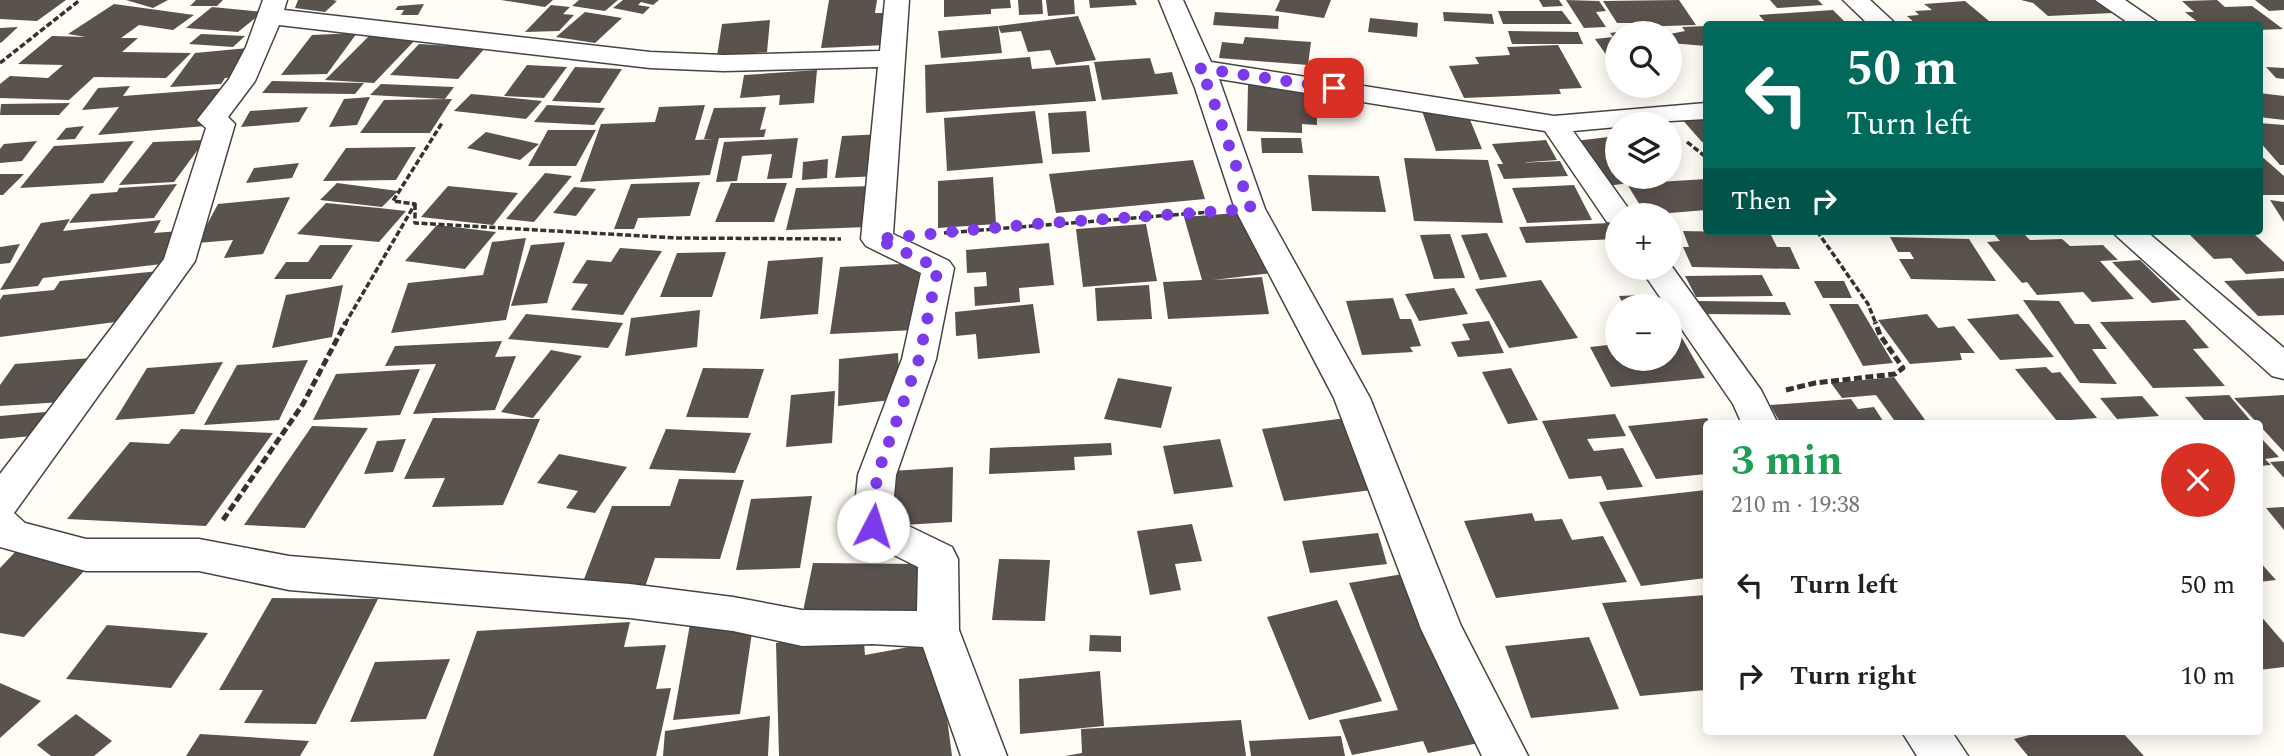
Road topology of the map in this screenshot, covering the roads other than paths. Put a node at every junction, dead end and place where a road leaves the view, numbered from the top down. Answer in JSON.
{"nodes":[{"id":1,"x":897,"y":0,"type":"edge"},
{"id":2,"x":1171,"y":0,"type":"edge"},
{"id":3,"x":1855,"y":0,"type":"edge"},
{"id":4,"x":2107,"y":0,"type":"edge"},
{"id":5,"x":272,"y":8,"type":"edge"},
{"id":6,"x":1880,"y":21,"type":"edge"},
{"id":7,"x":2142,"y":21,"type":"edge"},
{"id":8,"x":894,"y":59,"type":"junction"},
{"id":9,"x":1198,"y":68,"type":"junction"},
{"id":10,"x":1703,"y":111,"type":"edge"},
{"id":11,"x":1554,"y":124,"type":"junction"},
{"id":12,"x":1610,"y":203,"type":"edge"},
{"id":13,"x":2132,"y":235,"type":"edge"},
{"id":14,"x":1664,"y":280,"type":"edge"},
{"id":15,"x":2284,"y":367,"type":"edge"},
{"id":16,"x":1754,"y":411,"type":"edge"},
{"id":17,"x":0,"y":503,"type":"edge"},
{"id":18,"x":0,"y":523,"type":"edge"},
{"id":19,"x":938,"y":630,"type":"junction"},
{"id":20,"x":1927,"y":735,"type":"edge"},
{"id":21,"x":984,"y":756,"type":"edge"},
{"id":22,"x":1506,"y":756,"type":"edge"},
{"id":23,"x":1945,"y":756,"type":"edge"}],
"edges":[{"from":1,"to":8,"type":"street"},
{"from":2,"to":9,"type":"street"},
{"from":3,"to":6,"type":"street"},
{"from":4,"to":7,"type":"street"},
{"from":5,"to":8,"type":"street"},
{"from":5,"to":17,"type":"street"},
{"from":8,"to":19,"type":"street"},
{"from":9,"to":11,"type":"street"},
{"from":9,"to":22,"type":"street"},
{"from":10,"to":11,"type":"street"},
{"from":11,"to":12,"type":"street"},
{"from":13,"to":15,"type":"street"},
{"from":14,"to":16,"type":"street"},
{"from":18,"to":19,"type":"street"},
{"from":19,"to":21,"type":"street"},
{"from":20,"to":23,"type":"street"}]}
